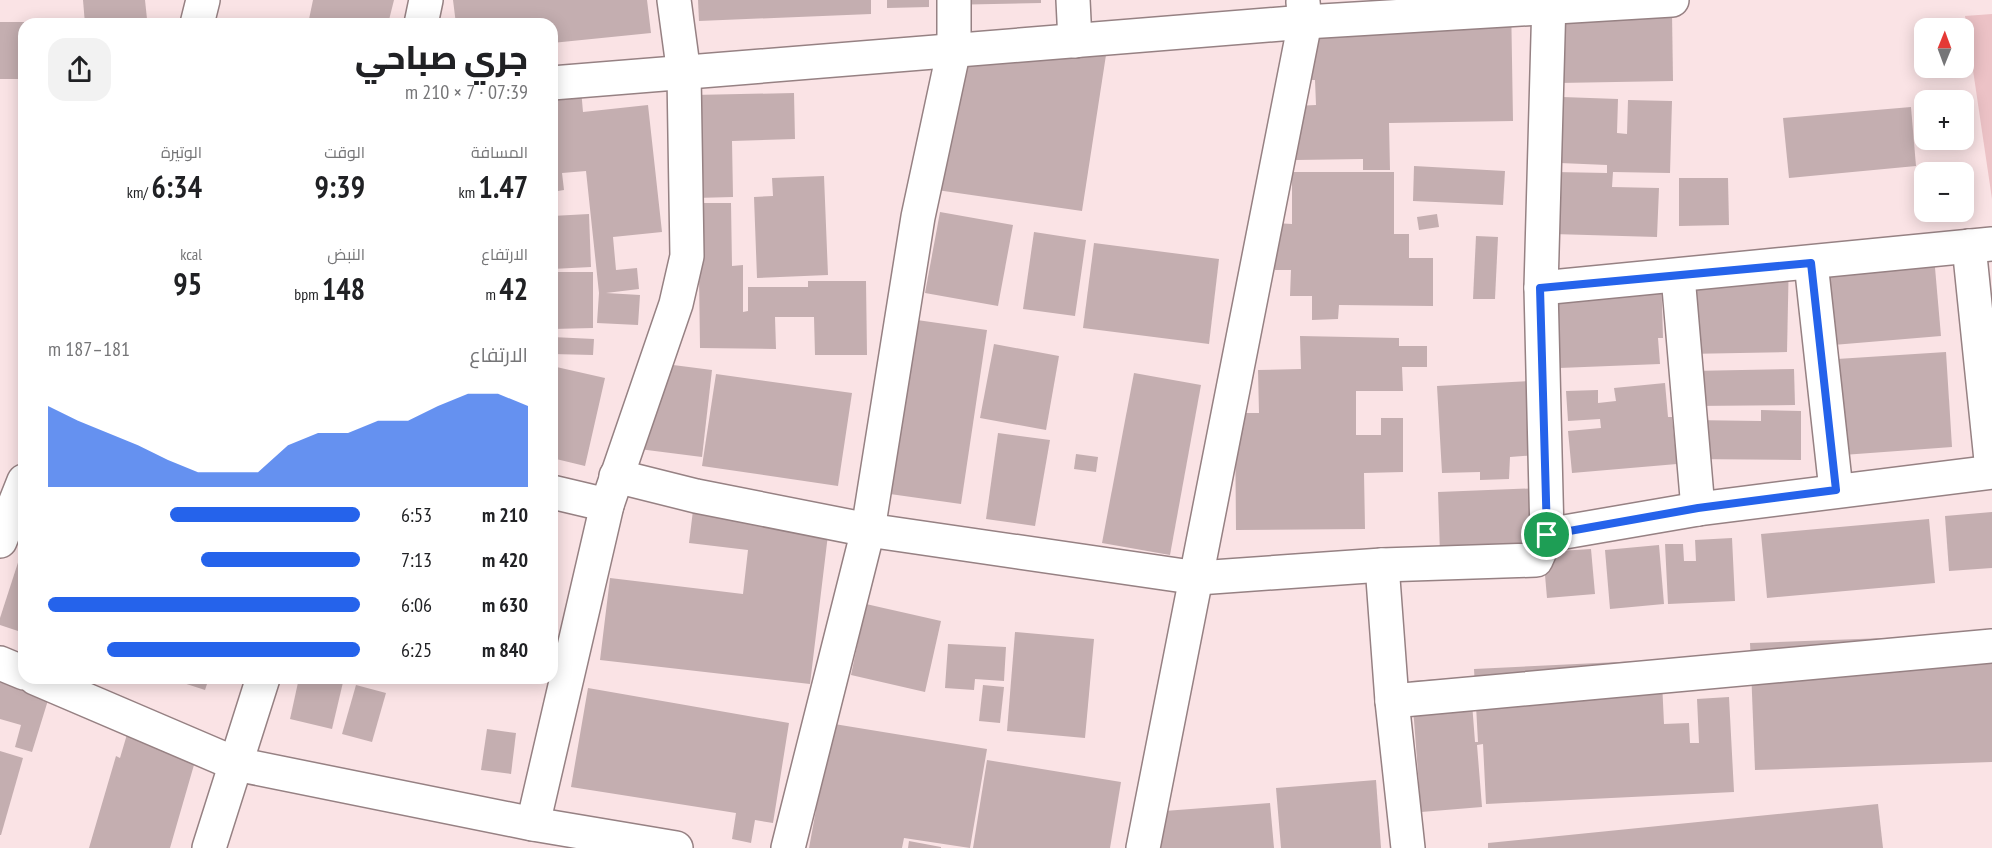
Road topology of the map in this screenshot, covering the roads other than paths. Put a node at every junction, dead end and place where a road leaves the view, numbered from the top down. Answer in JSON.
{"nodes":[{"id":1,"x":202,"y":0,"type":"edge"},
{"id":2,"x":426,"y":0,"type":"edge"},
{"id":3,"x":674,"y":0,"type":"edge"},
{"id":4,"x":954,"y":0,"type":"edge"},
{"id":5,"x":1073,"y":0,"type":"edge"},
{"id":6,"x":1672,"y":0,"type":"edge"},
{"id":7,"x":1549,"y":4,"type":"edge"},
{"id":8,"x":1304,"y":11,"type":"edge"},
{"id":9,"x":198,"y":18,"type":"edge"},
{"id":10,"x":422,"y":18,"type":"edge"},
{"id":11,"x":1075,"y":41,"type":"junction"},
{"id":12,"x":954,"y":49,"type":"junction"},
{"id":13,"x":684,"y":74,"type":"junction"},
{"id":14,"x":558,"y":83,"type":"edge"},
{"id":15,"x":1980,"y":245,"type":"edge"},
{"id":16,"x":1811,"y":263,"type":"junction"},
{"id":17,"x":1678,"y":276,"type":"junction"},
{"id":18,"x":1540,"y":288,"type":"junction"},
{"id":19,"x":1992,"y":471,"type":"edge"},
{"id":20,"x":1836,"y":490,"type":"junction"},
{"id":21,"x":611,"y":491,"type":"junction"},
{"id":22,"x":558,"y":492,"type":"edge"},
{"id":23,"x":18,"y":496,"type":"edge"},
{"id":24,"x":1698,"y":508,"type":"junction"},
{"id":25,"x":868,"y":530,"type":"junction"},
{"id":26,"x":1547,"y":535,"type":"junction"},
{"id":27,"x":0,"y":541,"type":"edge"},
{"id":28,"x":1382,"y":565,"type":"junction"},
{"id":29,"x":1198,"y":578,"type":"junction"},
{"id":30,"x":1992,"y":646,"type":"edge"},
{"id":31,"x":0,"y":663,"type":"edge"},
{"id":32,"x":18,"y":670,"type":"edge"},
{"id":33,"x":49,"y":684,"type":"edge"},
{"id":34,"x":261,"y":684,"type":"edge"},
{"id":35,"x":1392,"y":701,"type":"junction"},
{"id":36,"x":237,"y":764,"type":"junction"},
{"id":37,"x":533,"y":824,"type":"junction"},
{"id":38,"x":209,"y":848,"type":"edge"},
{"id":39,"x":676,"y":848,"type":"edge"},
{"id":40,"x":788,"y":848,"type":"edge"},
{"id":41,"x":1143,"y":848,"type":"edge"},
{"id":42,"x":1408,"y":848,"type":"edge"}],
"edges":[{"from":1,"to":9,"type":"street"},
{"from":2,"to":10,"type":"street"},
{"from":3,"to":13,"type":"street"},
{"from":4,"to":12,"type":"street"},
{"from":5,"to":11,"type":"street"},
{"from":6,"to":7,"type":"street"},
{"from":7,"to":8,"type":"street"},
{"from":7,"to":18,"type":"street"},
{"from":8,"to":11,"type":"street"},
{"from":8,"to":29,"type":"street"},
{"from":11,"to":12,"type":"street"},
{"from":12,"to":13,"type":"street"},
{"from":12,"to":25,"type":"street"},
{"from":13,"to":14,"type":"street"},
{"from":13,"to":21,"type":"street"},
{"from":15,"to":16,"type":"street"},
{"from":15,"to":19,"type":"street"},
{"from":16,"to":17,"type":"street"},
{"from":16,"to":20,"type":"street"},
{"from":17,"to":18,"type":"street"},
{"from":17,"to":24,"type":"street"},
{"from":18,"to":26,"type":"street"},
{"from":19,"to":20,"type":"street"},
{"from":20,"to":24,"type":"street"},
{"from":21,"to":22,"type":"street"},
{"from":21,"to":25,"type":"street"},
{"from":21,"to":37,"type":"street"},
{"from":23,"to":27,"type":"street"},
{"from":24,"to":26,"type":"street"},
{"from":25,"to":29,"type":"street"},
{"from":25,"to":40,"type":"street"},
{"from":26,"to":28,"type":"street"},
{"from":28,"to":29,"type":"street"},
{"from":28,"to":35,"type":"street"},
{"from":29,"to":41,"type":"street"},
{"from":30,"to":35,"type":"street"},
{"from":31,"to":32,"type":"street"},
{"from":33,"to":36,"type":"street"},
{"from":34,"to":36,"type":"street"},
{"from":35,"to":42,"type":"street"},
{"from":36,"to":37,"type":"street"},
{"from":36,"to":38,"type":"street"},
{"from":37,"to":39,"type":"street"}]}
